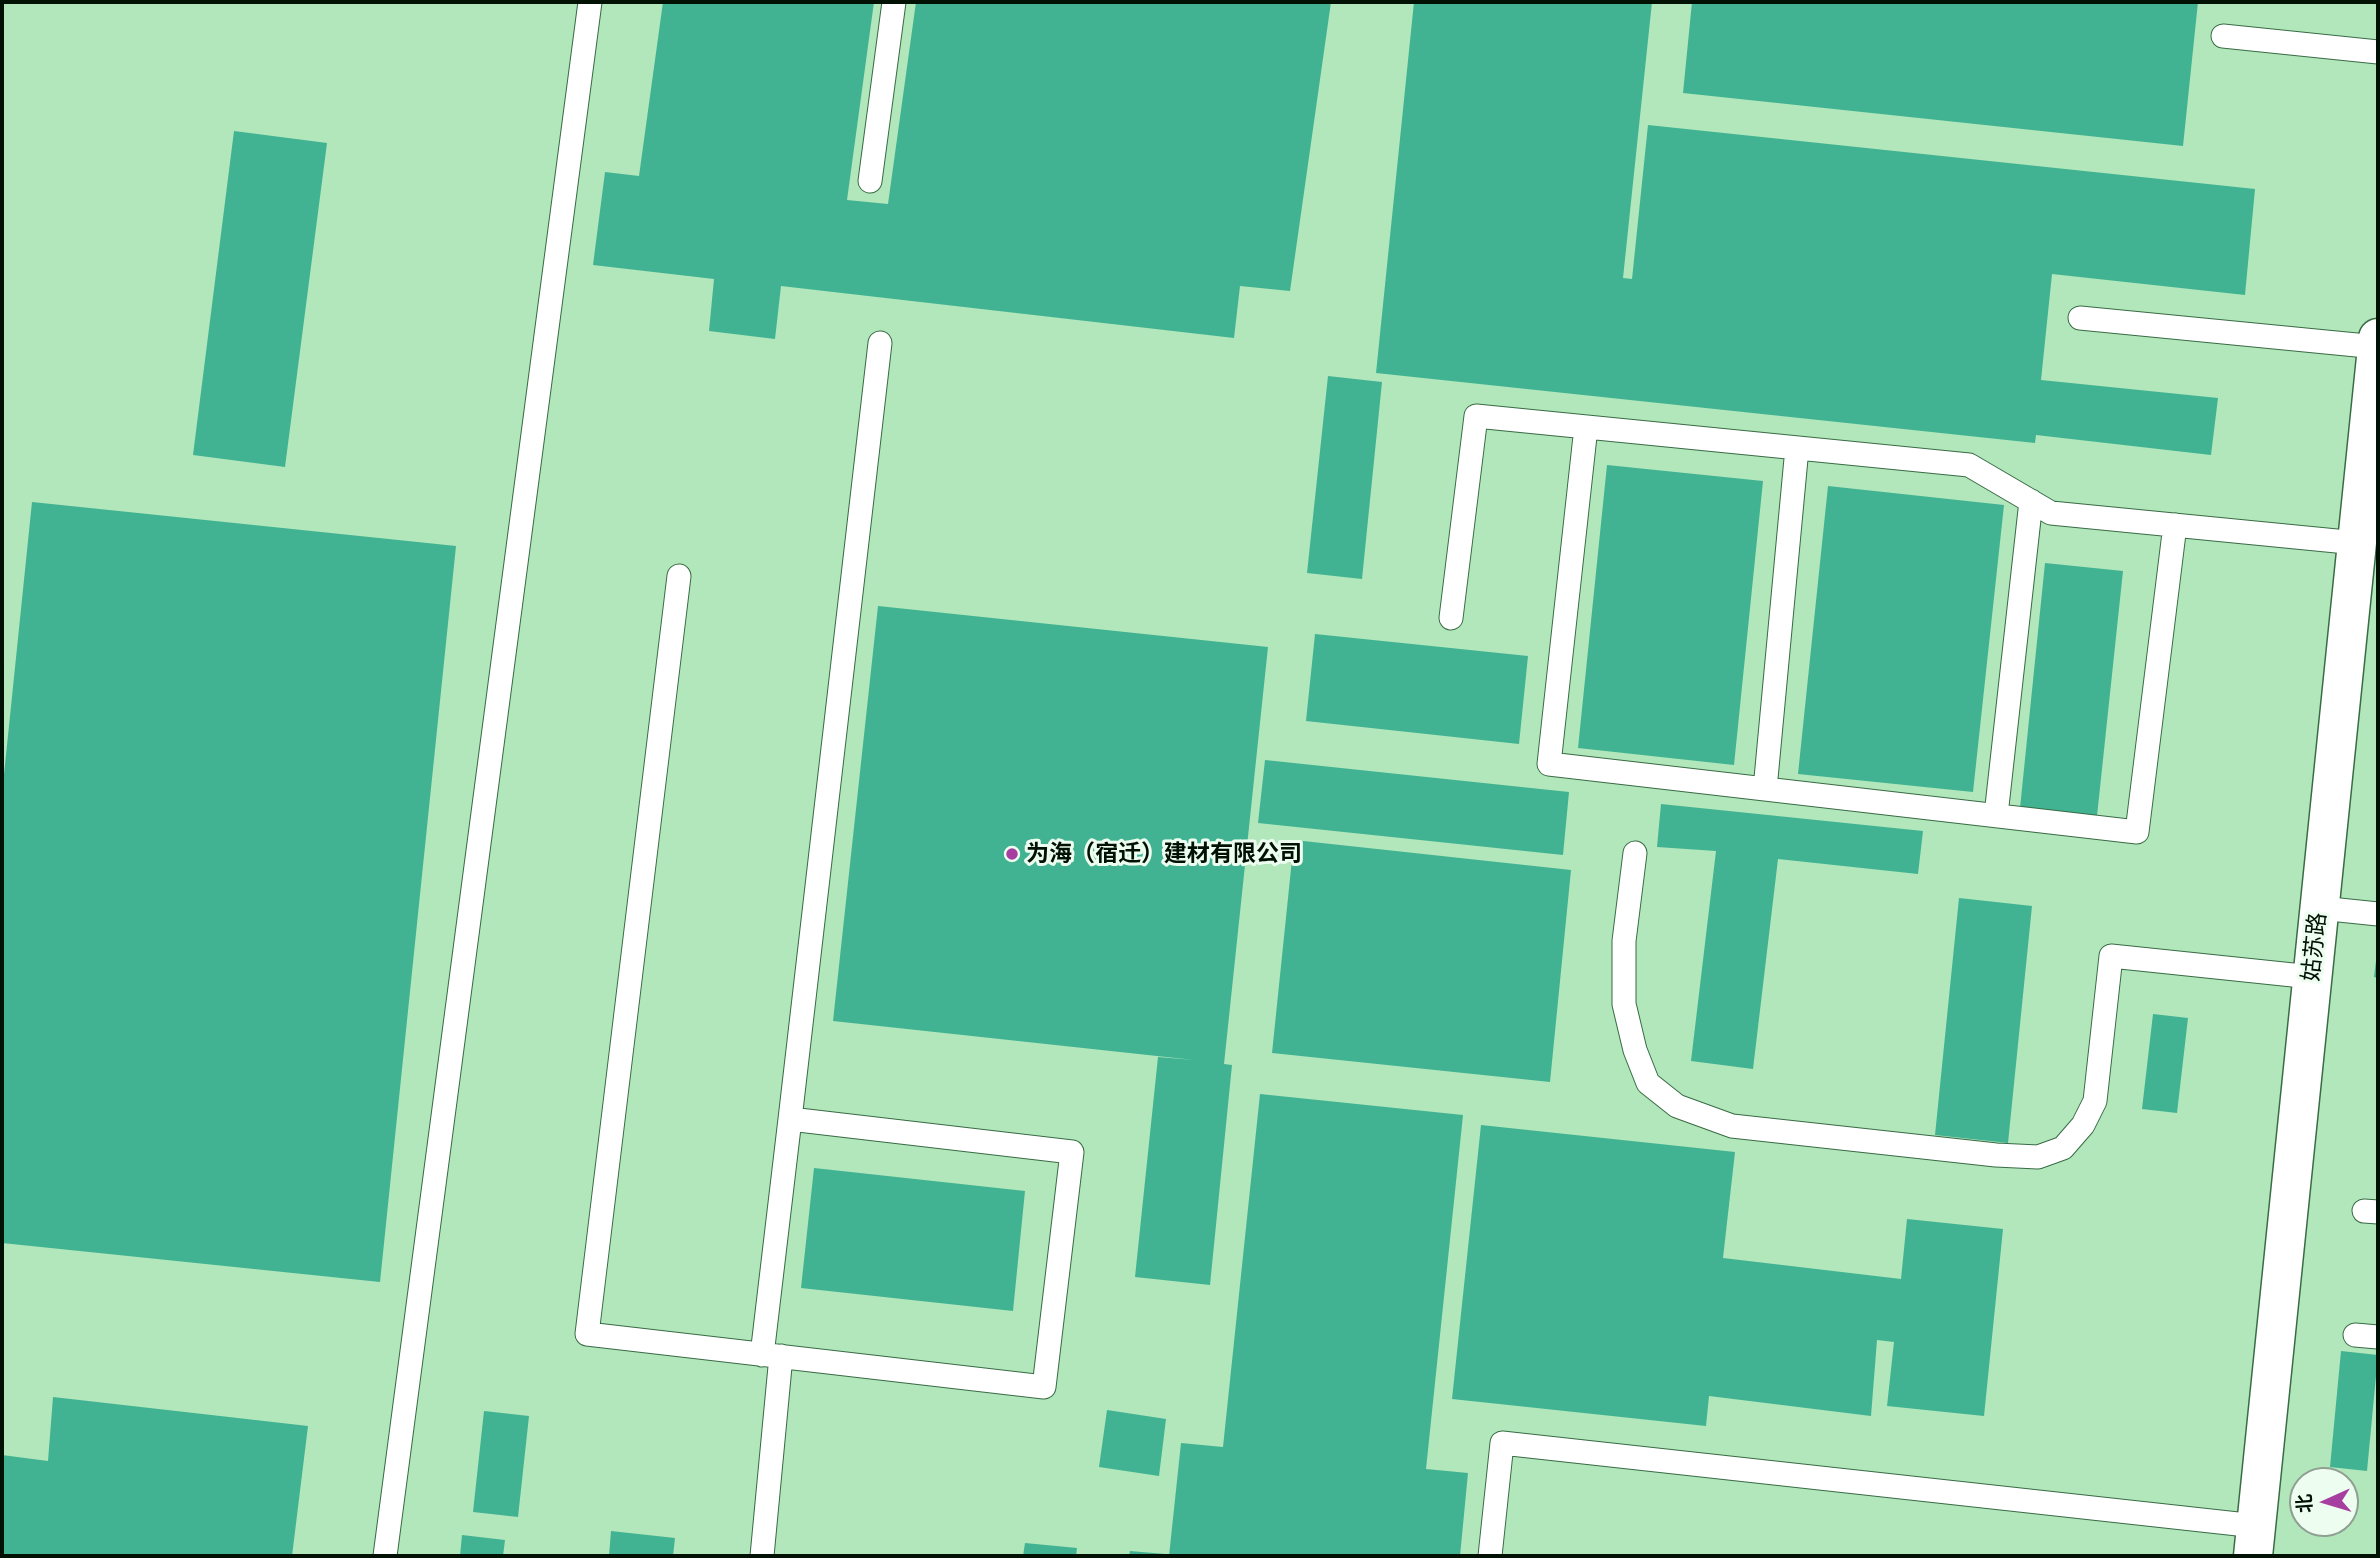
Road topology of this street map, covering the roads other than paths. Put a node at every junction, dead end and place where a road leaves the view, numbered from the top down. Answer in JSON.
{"nodes":[{"id":1,"x":590,"y":2,"type":"edge"},
{"id":2,"x":894,"y":2,"type":"edge"},
{"id":3,"x":2223,"y":36,"type":"dead end"},
{"id":4,"x":2378,"y":52,"type":"edge"},
{"id":5,"x":870,"y":181,"type":"dead end"},
{"id":6,"x":2080,"y":318,"type":"dead end"},
{"id":7,"x":2378,"y":338,"type":"edge"},
{"id":8,"x":880,"y":343,"type":"dead end"},
{"id":9,"x":2377,"y":347,"type":"edge"},
{"id":10,"x":1586,"y":427,"type":"junction"},
{"id":11,"x":1797,"y":448,"type":"junction"},
{"id":12,"x":2031,"y":501,"type":"junction"},
{"id":13,"x":2175,"y":525,"type":"junction"},
{"id":14,"x":2357,"y":543,"type":"junction"},
{"id":15,"x":679,"y":576,"type":"dead end"},
{"id":16,"x":1451,"y":618,"type":"dead end"},
{"id":17,"x":1765,"y":789,"type":"junction"},
{"id":18,"x":1996,"y":815,"type":"junction"},
{"id":19,"x":1635,"y":853,"type":"dead end"},
{"id":20,"x":2320,"y":908,"type":"junction"},
{"id":21,"x":2378,"y":914,"type":"edge"},
{"id":22,"x":2312,"y":977,"type":"junction"},
{"id":23,"x":790,"y":1119,"type":"junction"},
{"id":24,"x":2355,"y":1335,"type":"dead end"},
{"id":25,"x":2378,"y":1337,"type":"edge"},
{"id":26,"x":771,"y":1355,"type":"junction"},
{"id":27,"x":2254,"y":1541,"type":"edge"},
{"id":28,"x":384,"y":1556,"type":"edge"},
{"id":29,"x":762,"y":1556,"type":"edge"},
{"id":30,"x":1490,"y":1556,"type":"edge"}],
"edges":[{"from":1,"to":28,"type":"lane"},
{"from":2,"to":5,"type":"lane"},
{"from":3,"to":4,"type":"lane"},
{"from":6,"to":9,"type":"lane"},
{"from":7,"to":9,"type":"street","name":"姑苏路"},
{"from":8,"to":23,"type":"lane"},
{"from":9,"to":14,"type":"street","name":"姑苏路"},
{"from":10,"to":11,"type":"lane"},
{"from":10,"to":16,"type":"lane"},
{"from":10,"to":17,"type":"lane"},
{"from":11,"to":12,"type":"lane"},
{"from":11,"to":17,"type":"lane"},
{"from":12,"to":13,"type":"lane"},
{"from":12,"to":18,"type":"lane"},
{"from":13,"to":14,"type":"lane"},
{"from":13,"to":18,"type":"lane"},
{"from":14,"to":20,"type":"street","name":"姑苏路"},
{"from":15,"to":26,"type":"lane"},
{"from":17,"to":18,"type":"lane"},
{"from":19,"to":22,"type":"lane"},
{"from":20,"to":21,"type":"lane"},
{"from":20,"to":22,"type":"street","name":"姑苏路"},
{"from":22,"to":27,"type":"street","name":"姑苏路"},
{"from":23,"to":26,"type":"lane"},
{"from":23,"to":26,"type":"lane"},
{"from":24,"to":25,"type":"lane"},
{"from":26,"to":29,"type":"lane"},
{"from":27,"to":30,"type":"lane"}]}
